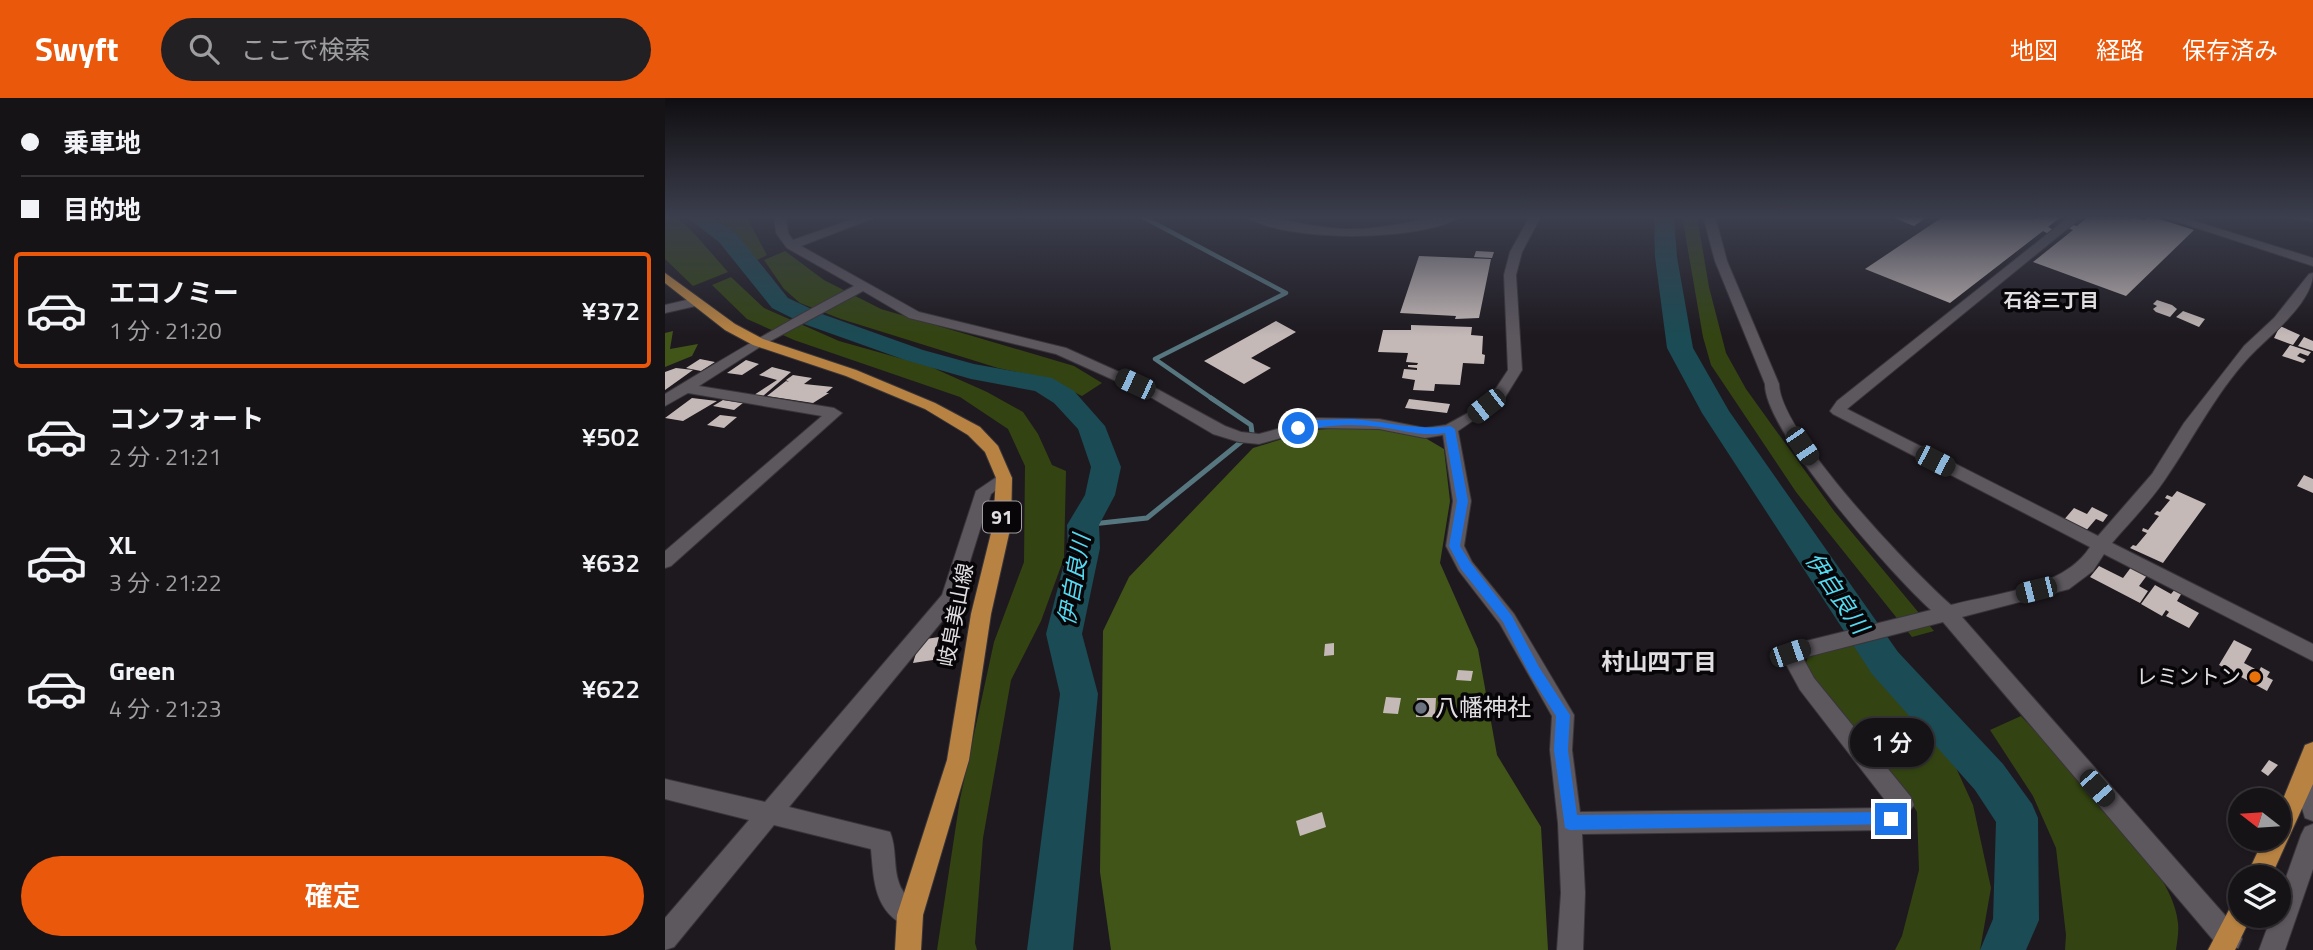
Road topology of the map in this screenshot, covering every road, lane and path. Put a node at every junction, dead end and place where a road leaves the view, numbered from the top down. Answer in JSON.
{"nodes":[{"id":1,"x":808,"y":256,"type":"edge"},
{"id":2,"x":1515,"y":256,"type":"edge"},
{"id":3,"x":1720,"y":256,"type":"edge"},
{"id":4,"x":2028,"y":256,"type":"edge"},
{"id":5,"x":2293,"y":256,"type":"edge"},
{"id":6,"x":2313,"y":262,"type":"edge"},
{"id":7,"x":665,"y":277,"type":"edge"},
{"id":8,"x":2313,"y":277,"type":"edge"},
{"id":9,"x":859,"y":289,"type":"junction"},
{"id":10,"x":695,"y":302,"type":"junction"},
{"id":11,"x":665,"y":309,"type":"edge"},
{"id":12,"x":758,"y":342,"type":"junction"},
{"id":13,"x":685,"y":388,"type":"junction"},
{"id":14,"x":665,"y":401,"type":"edge"},
{"id":15,"x":1450,"y":429,"type":"junction"},
{"id":16,"x":1004,"y":478,"type":"junction"},
{"id":17,"x":2101,"y":544,"type":"junction"},
{"id":18,"x":665,"y":561,"type":"edge"},
{"id":19,"x":1939,"y":614,"type":"junction"},
{"id":20,"x":2313,"y":653,"type":"edge"},
{"id":21,"x":2313,"y":752,"type":"edge"},
{"id":22,"x":2304,"y":779,"type":"junction"},
{"id":23,"x":665,"y":789,"type":"edge"},
{"id":24,"x":2291,"y":807,"type":"edge"},
{"id":25,"x":2313,"y":810,"type":"edge"},
{"id":26,"x":769,"y":812,"type":"junction"},
{"id":27,"x":1570,"y":823,"type":"junction"},
{"id":28,"x":2313,"y":835,"type":"edge"},
{"id":29,"x":910,"y":915,"type":"junction"},
{"id":30,"x":2233,"y":928,"type":"edge"},
{"id":31,"x":665,"y":938,"type":"edge"},
{"id":32,"x":2225,"y":944,"type":"edge"},
{"id":33,"x":908,"y":950,"type":"edge"},
{"id":34,"x":1570,"y":950,"type":"edge"},
{"id":35,"x":2272,"y":950,"type":"edge"}],
"edges":[{"from":1,"to":9,"type":"street"},
{"from":2,"to":15,"type":"street"},
{"from":3,"to":19,"type":"street"},
{"from":4,"to":17,"type":"street"},
{"from":5,"to":6,"type":"street"},
{"from":7,"to":10,"type":"main road","name":"岐阜美山線","number":"91"},
{"from":8,"to":17,"type":"street"},
{"from":9,"to":12,"type":"street"},
{"from":9,"to":15,"type":"street"},
{"from":10,"to":11,"type":"street"},
{"from":10,"to":12,"type":"main road","name":"岐阜美山線","number":"91"},
{"from":12,"to":13,"type":"street"},
{"from":12,"to":16,"type":"main road","name":"岐阜美山線","number":"91"},
{"from":13,"to":14,"type":"street"},
{"from":13,"to":18,"type":"street"},
{"from":15,"to":27,"type":"street"},
{"from":16,"to":26,"type":"street"},
{"from":16,"to":29,"type":"main road","name":"岐阜美山線","number":"91"},
{"from":17,"to":19,"type":"street"},
{"from":17,"to":20,"type":"street"},
{"from":19,"to":27,"type":"street"},
{"from":19,"to":32,"type":"street"},
{"from":21,"to":22,"type":"main road"},
{"from":22,"to":24,"type":"main road"},
{"from":22,"to":25,"type":"street"},
{"from":23,"to":26,"type":"street"},
{"from":26,"to":29,"type":"street"},
{"from":26,"to":31,"type":"street"},
{"from":27,"to":34,"type":"street"},
{"from":28,"to":35,"type":"street"},
{"from":29,"to":33,"type":"main road","name":"岐阜美山線","number":"91"},
{"from":30,"to":32,"type":"main road"}]}
